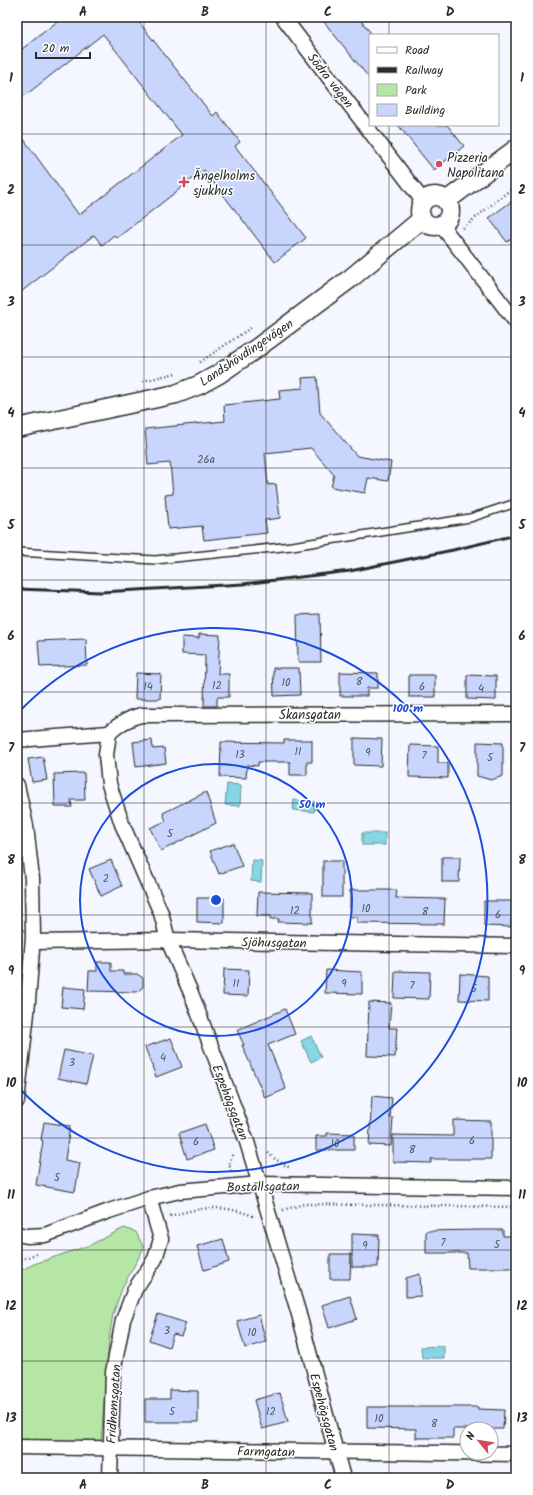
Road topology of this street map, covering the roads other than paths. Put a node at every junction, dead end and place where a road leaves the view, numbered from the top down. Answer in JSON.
{"nodes":[{"id":1,"x":283,"y":17,"type":"edge"},
{"id":2,"x":515,"y":151,"type":"edge"},
{"id":3,"x":423,"y":201,"type":"junction"},
{"id":4,"x":446,"y":201,"type":"junction"},
{"id":5,"x":422,"y":219,"type":"junction"},
{"id":6,"x":446,"y":231,"type":"junction"},
{"id":7,"x":516,"y":322,"type":"edge"},
{"id":8,"x":17,"y":428,"type":"edge"},
{"id":9,"x":516,"y":503,"type":"edge"},
{"id":10,"x":17,"y":552,"type":"edge"},
{"id":11,"x":516,"y":714,"type":"edge"},
{"id":12,"x":109,"y":733,"type":"junction"},
{"id":13,"x":17,"y":740,"type":"edge"},
{"id":14,"x":17,"y":785,"type":"edge"},
{"id":15,"x":168,"y":940,"type":"junction"},
{"id":16,"x":33,"y":942,"type":"junction"},
{"id":17,"x":516,"y":946,"type":"edge"},
{"id":18,"x":17,"y":1101,"type":"edge"},
{"id":19,"x":260,"y":1184,"type":"junction"},
{"id":20,"x":516,"y":1188,"type":"edge"},
{"id":21,"x":149,"y":1198,"type":"junction"},
{"id":22,"x":17,"y":1234,"type":"edge"},
{"id":23,"x":17,"y":1447,"type":"edge"},
{"id":24,"x":110,"y":1448,"type":"junction"},
{"id":25,"x":335,"y":1452,"type":"junction"},
{"id":26,"x":516,"y":1454,"type":"edge"},
{"id":27,"x":110,"y":1478,"type":"edge"},
{"id":28,"x":343,"y":1478,"type":"edge"}],
"edges":[{"from":1,"to":3,"type":"street","name":"Södra vägen"},
{"from":2,"to":4,"type":"street"},
{"from":3,"to":4,"type":"street"},
{"from":3,"to":5,"type":"street"},
{"from":4,"to":6,"type":"street"},
{"from":5,"to":6,"type":"street"},
{"from":5,"to":8,"type":"street","name":"Landshövdingevägen"},
{"from":6,"to":7,"type":"street"},
{"from":9,"to":10,"type":"lane"},
{"from":11,"to":12,"type":"street","name":"Skansgatan"},
{"from":12,"to":13,"type":"street"},
{"from":12,"to":15,"type":"street","name":"Espehögsgatan"},
{"from":14,"to":16,"type":"street"},
{"from":15,"to":16,"type":"street","name":"Sjöhusgatan"},
{"from":15,"to":17,"type":"street","name":"Sjöhusgatan"},
{"from":15,"to":19,"type":"street","name":"Espehögsgatan"},
{"from":16,"to":18,"type":"street"},
{"from":19,"to":20,"type":"street","name":"Boställsgatan"},
{"from":19,"to":21,"type":"street","name":"Boställsgatan"},
{"from":19,"to":25,"type":"street","name":"Espehögsgatan"},
{"from":21,"to":22,"type":"street","name":"Boställsgatan"},
{"from":21,"to":24,"type":"street","name":"Fridhemsgatan"},
{"from":23,"to":24,"type":"street","name":"Farmgatan"},
{"from":24,"to":25,"type":"street","name":"Farmgatan"},
{"from":24,"to":27,"type":"street","name":"Fridhemsgatan"},
{"from":25,"to":26,"type":"street","name":"Farmgatan"},
{"from":25,"to":28,"type":"street","name":"Espehögsgatan"}]}
